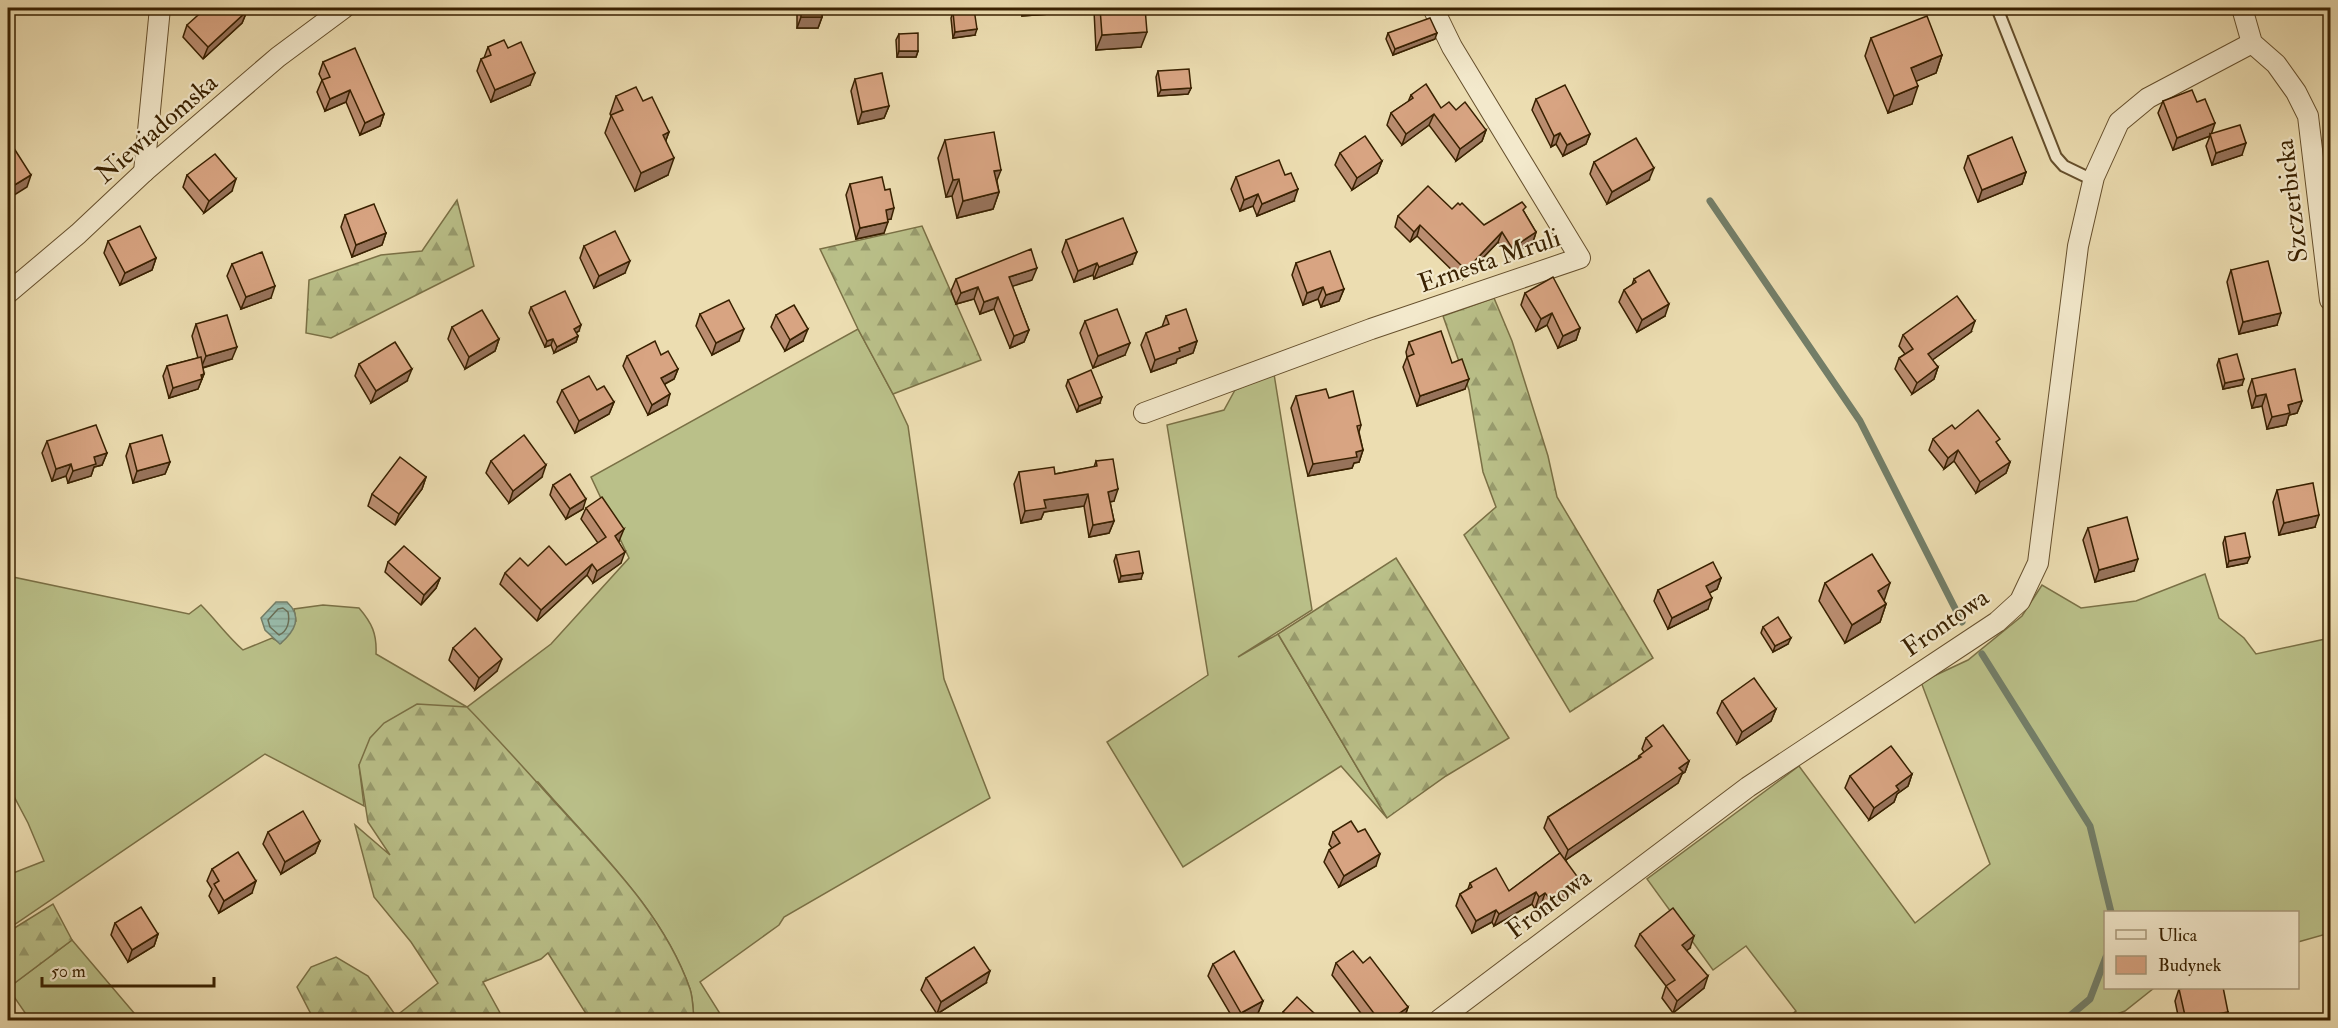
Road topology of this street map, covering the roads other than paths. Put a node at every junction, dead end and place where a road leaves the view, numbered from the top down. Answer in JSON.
{"nodes":[{"id":1,"x":160,"y":8,"type":"edge"},
{"id":2,"x":344,"y":8,"type":"edge"},
{"id":3,"x":1434,"y":8,"type":"edge"},
{"id":4,"x":1997,"y":8,"type":"edge"},
{"id":5,"x":2242,"y":8,"type":"edge"},
{"id":6,"x":2252,"y":43,"type":"junction"},
{"id":7,"x":144,"y":172,"type":"junction"},
{"id":8,"x":2093,"y":180,"type":"junction"},
{"id":9,"x":8,"y":293,"type":"edge"},
{"id":10,"x":2331,"y":300,"type":"edge"},
{"id":11,"x":1144,"y":413,"type":"dead end"},
{"id":12,"x":1439,"y":1020,"type":"edge"}],
"edges":[{"from":1,"to":7,"type":"street"},
{"from":2,"to":7,"type":"street","name":"Niewiadomska"},
{"from":3,"to":11,"type":"street","name":"Ernesta Mruli"},
{"from":4,"to":8,"type":"lane"},
{"from":5,"to":6,"type":"street"},
{"from":6,"to":8,"type":"street","name":"Frontowa"},
{"from":6,"to":10,"type":"street","name":"Szczerbicka"},
{"from":7,"to":9,"type":"street","name":"Niewiadomska"},
{"from":8,"to":12,"type":"street","name":"Frontowa"}]}
